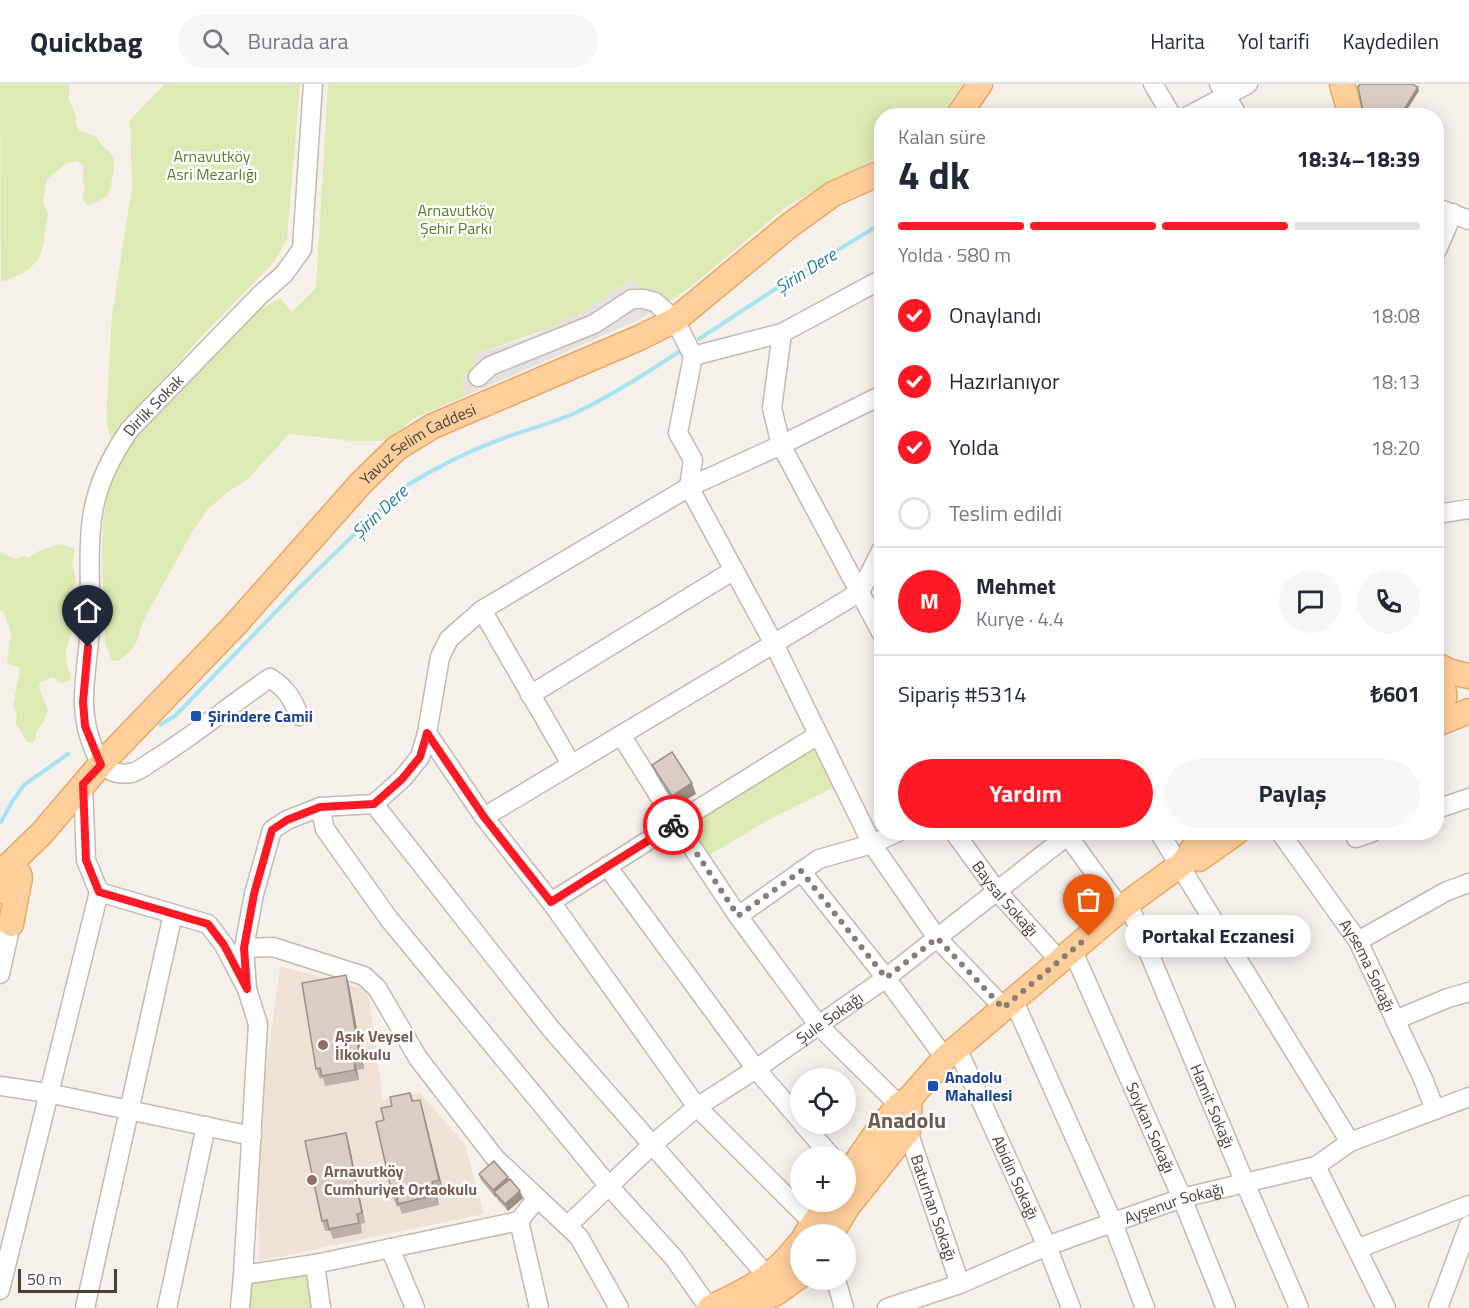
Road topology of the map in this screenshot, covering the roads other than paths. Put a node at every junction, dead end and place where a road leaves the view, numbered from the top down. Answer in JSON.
{"nodes":[{"id":1,"x":313,"y":84,"type":"edge"},
{"id":2,"x":980,"y":84,"type":"edge"},
{"id":3,"x":1153,"y":84,"type":"edge"},
{"id":4,"x":1248,"y":84,"type":"edge"},
{"id":5,"x":1342,"y":84,"type":"edge"},
{"id":6,"x":1223,"y":89,"type":"edge"},
{"id":7,"x":964,"y":108,"type":"edge"},
{"id":8,"x":1167,"y":108,"type":"edge"},
{"id":9,"x":1198,"y":108,"type":"edge"},
{"id":10,"x":1234,"y":108,"type":"edge"},
{"id":11,"x":1349,"y":108,"type":"edge"},
{"id":12,"x":874,"y":176,"type":"edge"},
{"id":13,"x":1453,"y":214,"type":"edge"},
{"id":14,"x":1444,"y":234,"type":"edge"},
{"id":15,"x":874,"y":283,"type":"edge"},
{"id":16,"x":675,"y":320,"type":"junction"},
{"id":17,"x":782,"y":333,"type":"junction"},
{"id":18,"x":693,"y":356,"type":"junction"},
{"id":19,"x":478,"y":377,"type":"dead end"},
{"id":20,"x":874,"y":399,"type":"edge"},
{"id":21,"x":781,"y":445,"type":"junction"},
{"id":22,"x":689,"y":487,"type":"junction"},
{"id":23,"x":1469,"y":509,"type":"edge"},
{"id":24,"x":1444,"y":513,"type":"edge"},
{"id":25,"x":874,"y":565,"type":"edge"},
{"id":26,"x":734,"y":570,"type":"junction"},
{"id":27,"x":860,"y":592,"type":"junction"},
{"id":28,"x":482,"y":610,"type":"junction"},
{"id":29,"x":874,"y":619,"type":"edge"},
{"id":30,"x":774,"y":644,"type":"junction"},
{"id":31,"x":1444,"y":668,"type":"edge"},
{"id":32,"x":1469,"y":676,"type":"edge"},
{"id":33,"x":530,"y":695,"type":"junction"},
{"id":34,"x":1469,"y":711,"type":"edge"},
{"id":35,"x":299,"y":716,"type":"dead end"},
{"id":36,"x":1444,"y":721,"type":"edge"},
{"id":37,"x":427,"y":733,"type":"junction"},
{"id":38,"x":621,"y":735,"type":"junction"},
{"id":39,"x":818,"y":735,"type":"junction"},
{"id":40,"x":571,"y":764,"type":"junction"},
{"id":41,"x":101,"y":765,"type":"junction"},
{"id":42,"x":83,"y":784,"type":"junction"},
{"id":43,"x":1469,"y":798,"type":"edge"},
{"id":44,"x":374,"y":804,"type":"junction"},
{"id":45,"x":320,"y":807,"type":"junction"},
{"id":46,"x":1444,"y":807,"type":"edge"},
{"id":47,"x":484,"y":817,"type":"junction"},
{"id":48,"x":676,"y":822,"type":"junction"},
{"id":49,"x":881,"y":840,"type":"edge"},
{"id":50,"x":960,"y":840,"type":"edge"},
{"id":51,"x":1059,"y":840,"type":"edge"},
{"id":52,"x":1073,"y":840,"type":"edge"},
{"id":53,"x":1164,"y":840,"type":"edge"},
{"id":54,"x":1202,"y":840,"type":"edge"},
{"id":55,"x":1227,"y":840,"type":"edge"},
{"id":56,"x":1286,"y":840,"type":"edge"},
{"id":57,"x":873,"y":844,"type":"junction"},
{"id":58,"x":1181,"y":864,"type":"junction"},
{"id":59,"x":607,"y":866,"type":"junction"},
{"id":60,"x":801,"y":871,"type":"junction"},
{"id":61,"x":8,"y":880,"type":"edge"},
{"id":62,"x":1469,"y":883,"type":"edge"},
{"id":63,"x":997,"y":891,"type":"junction"},
{"id":64,"x":99,"y":892,"type":"junction"},
{"id":65,"x":551,"y":902,"type":"junction"},
{"id":66,"x":1125,"y":906,"type":"junction"},
{"id":67,"x":173,"y":914,"type":"junction"},
{"id":68,"x":738,"y":916,"type":"junction"},
{"id":69,"x":11,"y":924,"type":"joint"},
{"id":70,"x":937,"y":938,"type":"junction"},
{"id":71,"x":1358,"y":941,"type":"junction"},
{"id":72,"x":244,"y":948,"type":"junction"},
{"id":73,"x":1066,"y":955,"type":"junction"},
{"id":74,"x":0,"y":974,"type":"edge"},
{"id":75,"x":886,"y":978,"type":"junction"},
{"id":76,"x":247,"y":989,"type":"junction"},
{"id":77,"x":1469,"y":992,"type":"edge"},
{"id":78,"x":1008,"y":1003,"type":"junction"},
{"id":79,"x":1395,"y":1020,"type":"junction"},
{"id":80,"x":819,"y":1026,"type":"junction"},
{"id":81,"x":951,"y":1053,"type":"junction"},
{"id":82,"x":756,"y":1069,"type":"junction"},
{"id":83,"x":0,"y":1086,"type":"edge"},
{"id":84,"x":48,"y":1093,"type":"junction"},
{"id":85,"x":1469,"y":1098,"type":"edge"},
{"id":86,"x":904,"y":1101,"type":"junction"},
{"id":87,"x":697,"y":1107,"type":"junction"},
{"id":88,"x":790,"y":1108,"type":"edge"},
{"id":89,"x":130,"y":1110,"type":"junction"},
{"id":90,"x":1435,"y":1110,"type":"junction"},
{"id":91,"x":206,"y":1126,"type":"junction"},
{"id":92,"x":908,"y":1131,"type":"junction"},
{"id":93,"x":812,"y":1134,"type":"edge"},
{"id":94,"x":252,"y":1136,"type":"junction"},
{"id":95,"x":1350,"y":1142,"type":"junction"},
{"id":96,"x":652,"y":1145,"type":"junction"},
{"id":97,"x":822,"y":1146,"type":"edge"},
{"id":98,"x":856,"y":1162,"type":"edge"},
{"id":99,"x":1316,"y":1166,"type":"junction"},
{"id":100,"x":1245,"y":1183,"type":"junction"},
{"id":101,"x":608,"y":1185,"type":"junction"},
{"id":102,"x":537,"y":1198,"type":"junction"},
{"id":103,"x":1182,"y":1198,"type":"junction"},
{"id":104,"x":1469,"y":1205,"type":"edge"},
{"id":105,"x":519,"y":1221,"type":"junction"},
{"id":106,"x":1113,"y":1222,"type":"junction"},
{"id":107,"x":805,"y":1224,"type":"edge"},
{"id":108,"x":826,"y":1224,"type":"edge"},
{"id":109,"x":1469,"y":1225,"type":"edge"},
{"id":110,"x":567,"y":1226,"type":"junction"},
{"id":111,"x":1047,"y":1246,"type":"junction"},
{"id":112,"x":390,"y":1248,"type":"junction"},
{"id":113,"x":1358,"y":1250,"type":"junction"},
{"id":114,"x":790,"y":1257,"type":"edge"},
{"id":115,"x":315,"y":1264,"type":"junction"},
{"id":116,"x":1461,"y":1274,"type":"edge"},
{"id":117,"x":243,"y":1275,"type":"junction"},
{"id":118,"x":768,"y":1277,"type":"junction"},
{"id":119,"x":790,"y":1283,"type":"edge"},
{"id":120,"x":960,"y":1284,"type":"junction"},
{"id":121,"x":0,"y":1290,"type":"edge"},
{"id":122,"x":839,"y":1290,"type":"edge"},
{"id":123,"x":85,"y":1308,"type":"edge"},
{"id":124,"x":167,"y":1308,"type":"edge"},
{"id":125,"x":240,"y":1308,"type":"edge"},
{"id":126,"x":321,"y":1308,"type":"edge"},
{"id":127,"x":415,"y":1308,"type":"edge"},
{"id":128,"x":539,"y":1308,"type":"edge"},
{"id":129,"x":619,"y":1308,"type":"edge"},
{"id":130,"x":709,"y":1308,"type":"edge"},
{"id":131,"x":746,"y":1308,"type":"edge"},
{"id":132,"x":844,"y":1308,"type":"edge"},
{"id":133,"x":887,"y":1308,"type":"edge"},
{"id":134,"x":1071,"y":1308,"type":"edge"},
{"id":135,"x":1145,"y":1308,"type":"edge"},
{"id":136,"x":1226,"y":1308,"type":"edge"},
{"id":137,"x":1299,"y":1308,"type":"edge"},
{"id":138,"x":1386,"y":1308,"type":"edge"},
{"id":139,"x":1438,"y":1308,"type":"edge"}],
"edges":[{"from":1,"to":41,"type":"street","name":"Dirlik Sokak"},
{"from":2,"to":7,"type":"main road"},
{"from":3,"to":8,"type":"street"},
{"from":4,"to":6,"type":"street"},
{"from":5,"to":11,"type":"main road"},
{"from":6,"to":9,"type":"street"},
{"from":6,"to":10,"type":"street"},
{"from":12,"to":16,"type":"main road","name":"Yavuz Selim Caddesi"},
{"from":13,"to":14,"type":"street"},
{"from":15,"to":17,"type":"street"},
{"from":16,"to":18,"type":"street"},
{"from":16,"to":19,"type":"street"},
{"from":16,"to":41,"type":"main road","name":"Yavuz Selim Caddesi"},
{"from":17,"to":18,"type":"street"},
{"from":17,"to":21,"type":"street"},
{"from":18,"to":22,"type":"street"},
{"from":20,"to":21,"type":"street"},
{"from":21,"to":22,"type":"street"},
{"from":21,"to":27,"type":"street"},
{"from":22,"to":26,"type":"street"},
{"from":22,"to":28,"type":"street"},
{"from":23,"to":24,"type":"street"},
{"from":25,"to":27,"type":"street"},
{"from":26,"to":30,"type":"street"},
{"from":26,"to":33,"type":"street"},
{"from":27,"to":29,"type":"street"},
{"from":27,"to":30,"type":"street"},
{"from":28,"to":33,"type":"street"},
{"from":28,"to":37,"type":"street"},
{"from":30,"to":38,"type":"street"},
{"from":30,"to":39,"type":"street"},
{"from":31,"to":32,"type":"main road"},
{"from":33,"to":40,"type":"street"},
{"from":34,"to":36,"type":"main road"},
{"from":35,"to":41,"type":"street"},
{"from":37,"to":44,"type":"street"},
{"from":37,"to":47,"type":"street"},
{"from":38,"to":40,"type":"street"},
{"from":38,"to":48,"type":"street"},
{"from":39,"to":48,"type":"street"},
{"from":39,"to":57,"type":"street"},
{"from":40,"to":47,"type":"street"},
{"from":41,"to":42,"type":"main road","name":"Yavuz Selim Caddesi"},
{"from":42,"to":61,"type":"main road","name":"Yavuz Selim Caddesi"},
{"from":42,"to":64,"type":"street"},
{"from":43,"to":46,"type":"street"},
{"from":44,"to":45,"type":"street"},
{"from":44,"to":96,"type":"street"},
{"from":45,"to":72,"type":"street"},
{"from":45,"to":101,"type":"street"},
{"from":47,"to":65,"type":"street"},
{"from":48,"to":59,"type":"street"},
{"from":48,"to":68,"type":"street"},
{"from":49,"to":57,"type":"street"},
{"from":50,"to":63,"type":"street","name":"Baysal Sokağı"},
{"from":51,"to":63,"type":"street","name":"Şule Sokağı"},
{"from":52,"to":66,"type":"street","name":"Hamit Sokağı"},
{"from":53,"to":58,"type":"street"},
{"from":54,"to":58,"type":"main road"},
{"from":55,"to":58,"type":"main road"},
{"from":56,"to":71,"type":"street","name":"Aysema Sokağı"},
{"from":57,"to":60,"type":"street"},
{"from":57,"to":70,"type":"street"},
{"from":58,"to":66,"type":"main road"},
{"from":58,"to":95,"type":"street"},
{"from":59,"to":65,"type":"street"},
{"from":59,"to":82,"type":"street"},
{"from":60,"to":68,"type":"street"},
{"from":60,"to":75,"type":"street","name":"Abidin Sokağı"},
{"from":61,"to":69,"type":"main road","name":"Yavuz Selim Caddesi"},
{"from":62,"to":71,"type":"street"},
{"from":63,"to":70,"type":"street","name":"Şule Sokağı"},
{"from":63,"to":73,"type":"street","name":"Baysal Sokağı"},
{"from":64,"to":67,"type":"street"},
{"from":64,"to":84,"type":"street"},
{"from":65,"to":87,"type":"street"},
{"from":66,"to":73,"type":"main road"},
{"from":66,"to":100,"type":"street","name":"Hamit Sokağı"},
{"from":67,"to":76,"type":"street"},
{"from":67,"to":89,"type":"street"},
{"from":68,"to":80,"type":"street"},
{"from":69,"to":74,"type":"street"},
{"from":70,"to":75,"type":"street","name":"Şule Sokağı"},
{"from":70,"to":78,"type":"street"},
{"from":71,"to":79,"type":"street","name":"Aysema Sokağı"},
{"from":72,"to":76,"type":"street"},
{"from":72,"to":102,"type":"street"},
{"from":73,"to":78,"type":"main road"},
{"from":73,"to":103,"type":"street","name":"Soykan Sokağı"},
{"from":75,"to":80,"type":"street","name":"Şule Sokağı"},
{"from":75,"to":81,"type":"street","name":"Abidin Sokağı"},
{"from":76,"to":94,"type":"street"},
{"from":77,"to":79,"type":"street"},
{"from":78,"to":81,"type":"main road"},
{"from":78,"to":106,"type":"street"},
{"from":79,"to":90,"type":"street","name":"Aysema Sokağı"},
{"from":80,"to":82,"type":"street","name":"Şule Sokağı"},
{"from":80,"to":86,"type":"street"},
{"from":81,"to":86,"type":"main road"},
{"from":81,"to":111,"type":"street","name":"Abidin Sokağı"},
{"from":82,"to":87,"type":"street","name":"Şule Sokağı"},
{"from":82,"to":88,"type":"street"},
{"from":83,"to":84,"type":"street"},
{"from":84,"to":89,"type":"street"},
{"from":84,"to":121,"type":"street"},
{"from":85,"to":90,"type":"street"},
{"from":86,"to":92,"type":"main road"},
{"from":86,"to":98,"type":"main road"},
{"from":87,"to":96,"type":"street","name":"Şule Sokağı"},
{"from":87,"to":107,"type":"street"},
{"from":89,"to":91,"type":"street"},
{"from":89,"to":123,"type":"street"},
{"from":90,"to":95,"type":"street"},
{"from":91,"to":94,"type":"street"},
{"from":91,"to":124,"type":"street"},
{"from":92,"to":108,"type":"main road"},
{"from":92,"to":120,"type":"street","name":"Baturhan Sokağı"},
{"from":93,"to":97,"type":"street"},
{"from":94,"to":117,"type":"street"},
{"from":95,"to":99,"type":"street"},
{"from":96,"to":101,"type":"street","name":"Şule Sokağı"},
{"from":96,"to":118,"type":"street"},
{"from":99,"to":100,"type":"street","name":"Ayşenur Sokağı"},
{"from":99,"to":113,"type":"street"},
{"from":100,"to":103,"type":"street","name":"Ayşenur Sokağı"},
{"from":100,"to":137,"type":"street","name":"Hamit Sokağı"},
{"from":101,"to":110,"type":"street","name":"Şule Sokağı"},
{"from":101,"to":130,"type":"street"},
{"from":102,"to":105,"type":"street"},
{"from":102,"to":110,"type":"street"},
{"from":103,"to":106,"type":"street","name":"Ayşenur Sokağı"},
{"from":103,"to":136,"type":"street","name":"Soykan Sokağı"},
{"from":104,"to":113,"type":"street"},
{"from":105,"to":112,"type":"street"},
{"from":105,"to":128,"type":"street"},
{"from":106,"to":111,"type":"street","name":"Ayşenur Sokağı"},
{"from":106,"to":135,"type":"street"},
{"from":109,"to":116,"type":"street"},
{"from":110,"to":129,"type":"street"},
{"from":111,"to":120,"type":"street","name":"Ayşenur Sokağı"},
{"from":111,"to":134,"type":"street","name":"Abidin Sokağı"},
{"from":112,"to":115,"type":"street"},
{"from":112,"to":127,"type":"street"},
{"from":113,"to":138,"type":"street"},
{"from":114,"to":118,"type":"main road"},
{"from":115,"to":117,"type":"street"},
{"from":115,"to":126,"type":"street"},
{"from":116,"to":139,"type":"street"},
{"from":117,"to":125,"type":"street"},
{"from":118,"to":130,"type":"main road"},
{"from":119,"to":131,"type":"main road"},
{"from":120,"to":133,"type":"street","name":"Ayşenur Sokağı"},
{"from":122,"to":132,"type":"street"}]}
